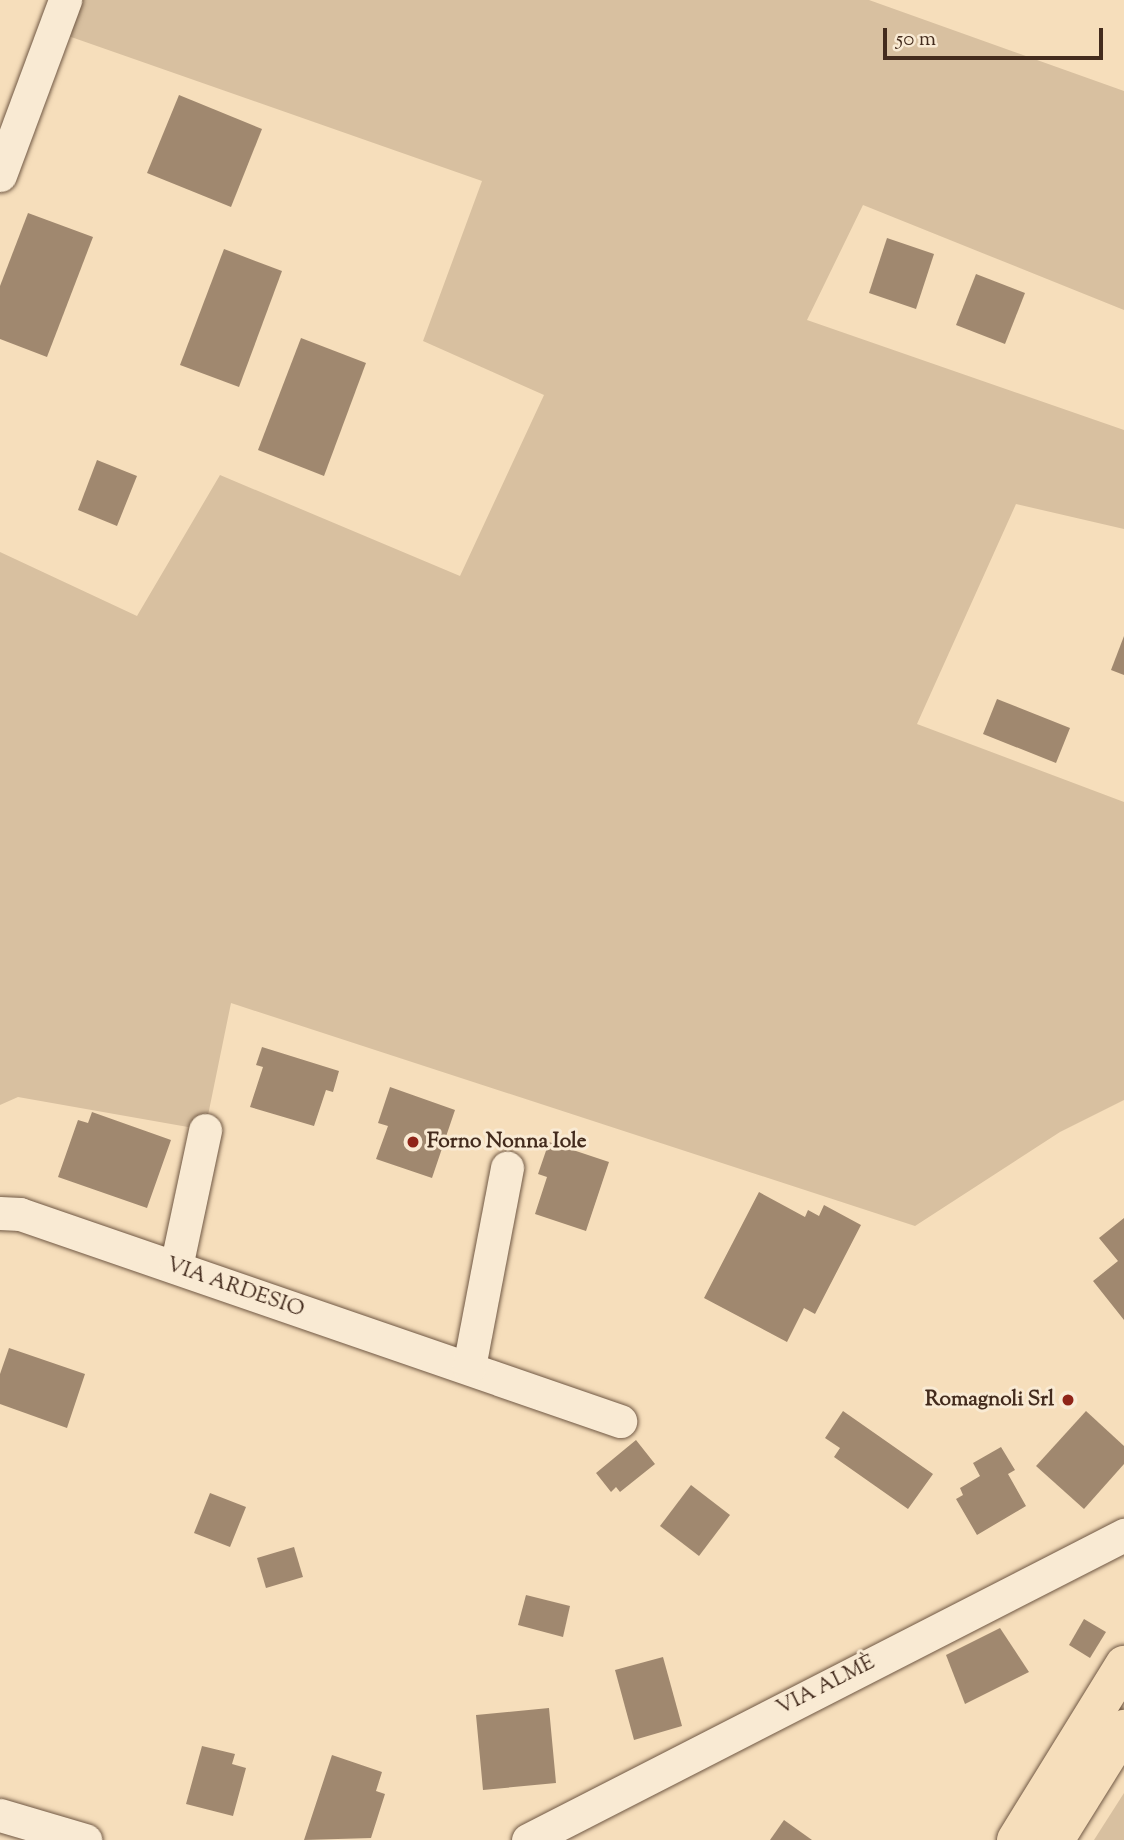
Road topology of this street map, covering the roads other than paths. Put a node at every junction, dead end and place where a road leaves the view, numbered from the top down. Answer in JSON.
{"nodes":[{"id":1,"x":65,"y":0,"type":"edge"},
{"id":2,"x":0,"y":175,"type":"edge"},
{"id":3,"x":205,"y":1130,"type":"dead end"},
{"id":4,"x":507,"y":1168,"type":"dead end"},
{"id":5,"x":0,"y":1213,"type":"edge"},
{"id":6,"x":176,"y":1268,"type":"junction"},
{"id":7,"x":469,"y":1367,"type":"junction"},
{"id":8,"x":620,"y":1422,"type":"dead end"},
{"id":9,"x":1124,"y":1535,"type":"edge"},
{"id":10,"x":1124,"y":1665,"type":"edge"},
{"id":11,"x":1124,"y":1729,"type":"edge"},
{"id":12,"x":3,"y":1823,"type":"edge"},
{"id":13,"x":85,"y":1840,"type":"edge"},
{"id":14,"x":528,"y":1840,"type":"edge"},
{"id":15,"x":1016,"y":1840,"type":"edge"},
{"id":16,"x":1055,"y":1840,"type":"edge"}],
"edges":[{"from":1,"to":2,"type":"street"},
{"from":3,"to":6,"type":"street"},
{"from":4,"to":7,"type":"street"},
{"from":5,"to":6,"type":"street","name":"VIA ARDESIO"},
{"from":6,"to":7,"type":"street","name":"VIA ARDESIO"},
{"from":7,"to":8,"type":"street","name":"VIA ARDESIO"},
{"from":9,"to":14,"type":"street","name":"VIA ALMÈ"},
{"from":10,"to":15,"type":"main road"},
{"from":11,"to":16,"type":"main road"},
{"from":12,"to":13,"type":"street"}]}
